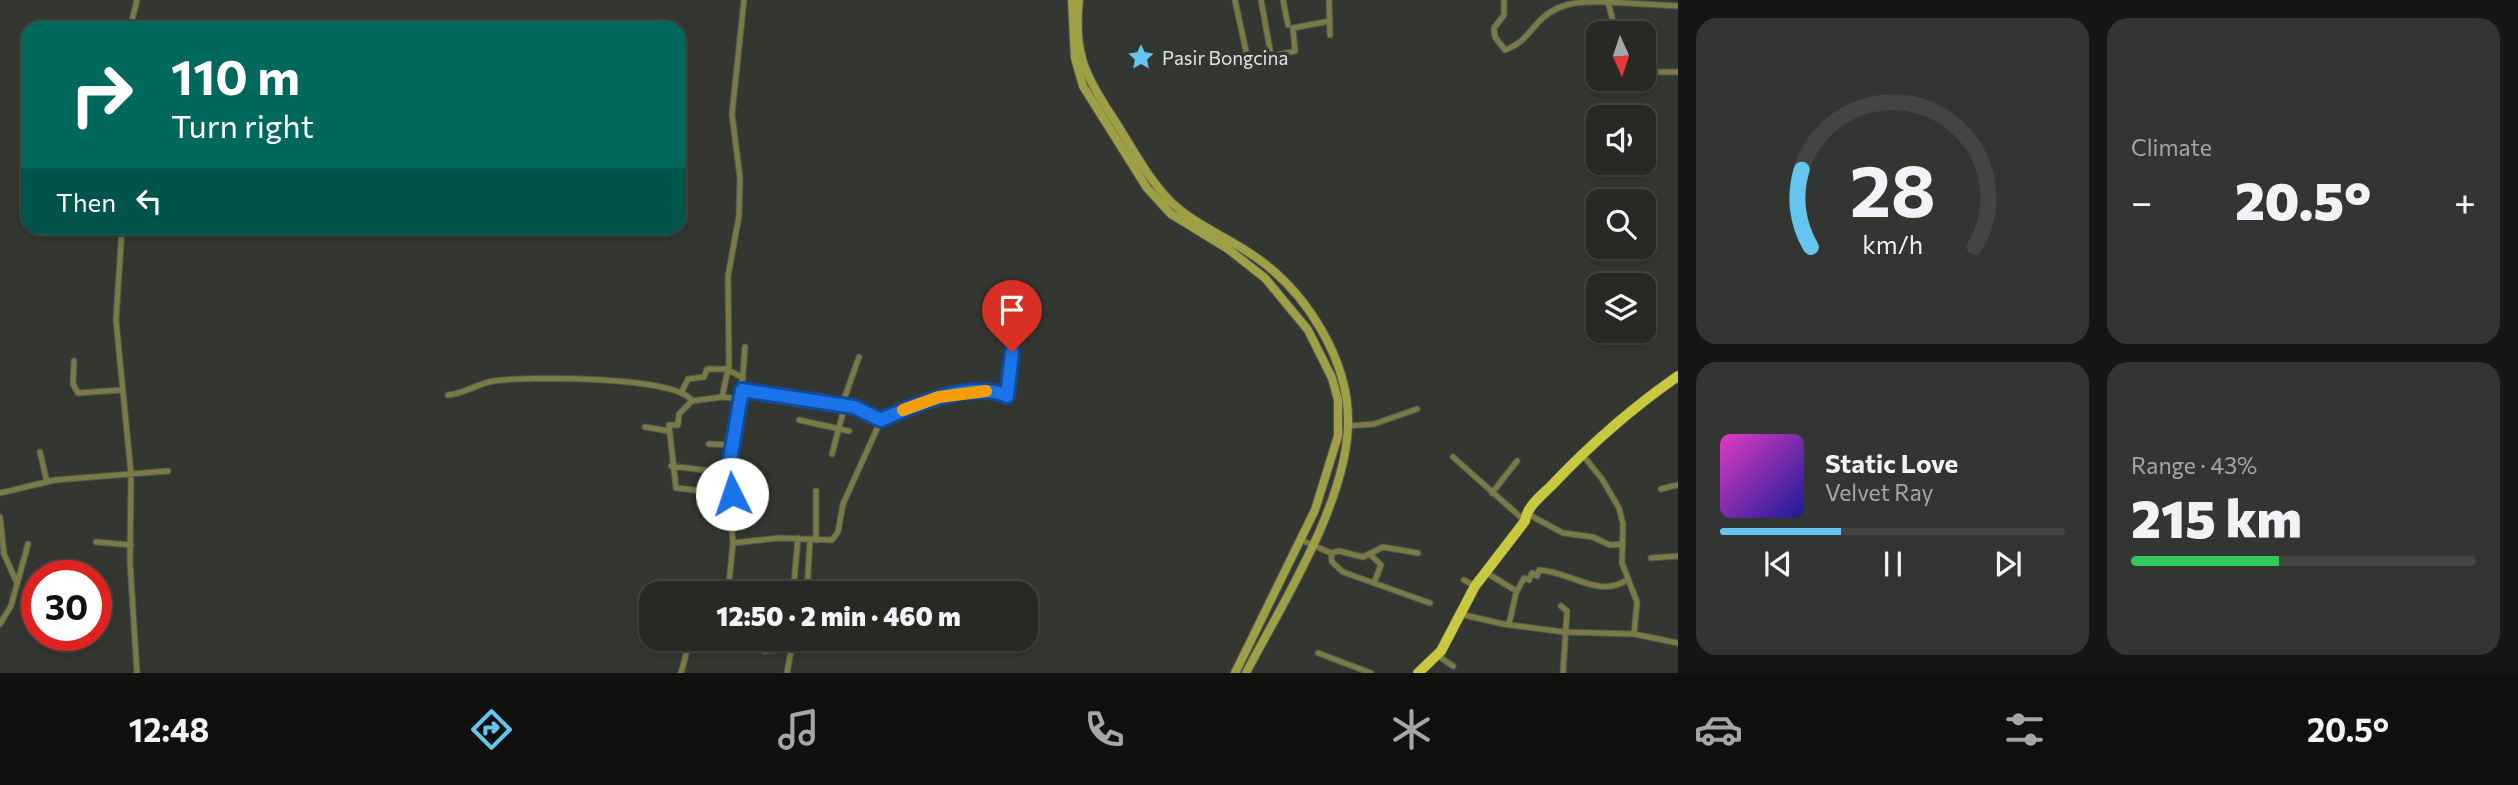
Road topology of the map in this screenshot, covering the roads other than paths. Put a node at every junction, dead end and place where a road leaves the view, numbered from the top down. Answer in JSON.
{"nodes":[{"id":1,"x":137,"y":0,"type":"edge"},
{"id":2,"x":744,"y":0,"type":"edge"},
{"id":3,"x":1072,"y":0,"type":"edge"},
{"id":4,"x":1079,"y":0,"type":"edge"},
{"id":5,"x":1235,"y":0,"type":"edge"},
{"id":6,"x":1261,"y":0,"type":"edge"},
{"id":7,"x":1291,"y":0,"type":"edge"},
{"id":8,"x":1329,"y":0,"type":"edge"},
{"id":9,"x":1504,"y":0,"type":"edge"},
{"id":10,"x":1283,"y":1,"type":"edge"},
{"id":11,"x":1595,"y":1,"type":"edge"},
{"id":12,"x":1608,"y":2,"type":"junction"},
{"id":13,"x":1676,"y":4,"type":"edge"},
{"id":14,"x":132,"y":21,"type":"edge"},
{"id":15,"x":1330,"y":21,"type":"junction"},
{"id":16,"x":1613,"y":21,"type":"edge"},
{"id":17,"x":1287,"y":24,"type":"dead end"},
{"id":18,"x":1330,"y":35,"type":"dead end"},
{"id":19,"x":1272,"y":55,"type":"junction"},
{"id":20,"x":1656,"y":71,"type":"edge"},
{"id":21,"x":1678,"y":72,"type":"edge"},
{"id":22,"x":122,"y":235,"type":"edge"},
{"id":23,"x":745,"y":347,"type":"dead end"},
{"id":24,"x":1012,"y":352,"type":"dead end"},
{"id":25,"x":859,"y":356,"type":"dead end"},
{"id":26,"x":74,"y":361,"type":"dead end"},
{"id":27,"x":727,"y":369,"type":"junction"},
{"id":28,"x":1678,"y":376,"type":"edge"},
{"id":29,"x":743,"y":379,"type":"junction"},
{"id":30,"x":121,"y":390,"type":"junction"},
{"id":31,"x":742,"y":390,"type":"junction"},
{"id":32,"x":681,"y":391,"type":"junction"},
{"id":33,"x":448,"y":395,"type":"dead end"},
{"id":34,"x":722,"y":397,"type":"junction"},
{"id":35,"x":741,"y":400,"type":"junction"},
{"id":36,"x":692,"y":401,"type":"junction"},
{"id":37,"x":843,"y":405,"type":"junction"},
{"id":38,"x":1417,"y":410,"type":"dead end"},
{"id":39,"x":799,"y":420,"type":"dead end"},
{"id":40,"x":881,"y":420,"type":"junction"},
{"id":41,"x":1348,"y":426,"type":"junction"},
{"id":42,"x":645,"y":427,"type":"dead end"},
{"id":43,"x":839,"y":429,"type":"junction"},
{"id":44,"x":669,"y":430,"type":"junction"},
{"id":45,"x":849,"y":431,"type":"dead end"},
{"id":46,"x":709,"y":444,"type":"dead end"},
{"id":47,"x":733,"y":445,"type":"junction"},
{"id":48,"x":40,"y":452,"type":"dead end"},
{"id":49,"x":1581,"y":453,"type":"junction"},
{"id":50,"x":832,"y":454,"type":"dead end"},
{"id":51,"x":1452,"y":457,"type":"dead end"},
{"id":52,"x":1517,"y":461,"type":"dead end"},
{"id":53,"x":671,"y":466,"type":"junction"},
{"id":54,"x":168,"y":471,"type":"dead end"},
{"id":55,"x":728,"y":473,"type":"junction"},
{"id":56,"x":131,"y":474,"type":"junction"},
{"id":57,"x":47,"y":482,"type":"junction"},
{"id":58,"x":1678,"y":485,"type":"edge"},
{"id":59,"x":1661,"y":489,"type":"dead end"},
{"id":60,"x":816,"y":491,"type":"dead end"},
{"id":61,"x":0,"y":493,"type":"edge"},
{"id":62,"x":1492,"y":493,"type":"junction"},
{"id":63,"x":732,"y":494,"type":"junction"},
{"id":64,"x":0,"y":517,"type":"edge"},
{"id":65,"x":1525,"y":517,"type":"junction"},
{"id":66,"x":798,"y":538,"type":"junction"},
{"id":67,"x":813,"y":539,"type":"junction"},
{"id":68,"x":1301,"y":540,"type":"junction"},
{"id":69,"x":96,"y":542,"type":"dead end"},
{"id":70,"x":733,"y":543,"type":"junction"},
{"id":71,"x":28,"y":544,"type":"dead end"},
{"id":72,"x":1623,"y":544,"type":"junction"},
{"id":73,"x":131,"y":545,"type":"junction"},
{"id":74,"x":1312,"y":546,"type":"junction"},
{"id":75,"x":1331,"y":553,"type":"junction"},
{"id":76,"x":1418,"y":553,"type":"dead end"},
{"id":77,"x":1371,"y":555,"type":"junction"},
{"id":78,"x":1678,"y":556,"type":"edge"},
{"id":79,"x":1651,"y":558,"type":"dead end"},
{"id":80,"x":1487,"y":573,"type":"junction"},
{"id":81,"x":1464,"y":580,"type":"dead end"},
{"id":82,"x":1628,"y":580,"type":"junction"},
{"id":83,"x":728,"y":581,"type":"edge"},
{"id":84,"x":794,"y":581,"type":"edge"},
{"id":85,"x":808,"y":581,"type":"edge"},
{"id":86,"x":17,"y":583,"type":"junction"},
{"id":87,"x":1374,"y":583,"type":"junction"},
{"id":88,"x":1475,"y":586,"type":"junction"},
{"id":89,"x":1513,"y":589,"type":"dead end"},
{"id":90,"x":1430,"y":603,"type":"dead end"},
{"id":91,"x":1561,"y":606,"type":"dead end"},
{"id":92,"x":1460,"y":614,"type":"junction"},
{"id":93,"x":0,"y":624,"type":"edge"},
{"id":94,"x":1508,"y":624,"type":"junction"},
{"id":95,"x":1564,"y":632,"type":"junction"},
{"id":96,"x":1634,"y":634,"type":"junction"},
{"id":97,"x":1678,"y":643,"type":"edge"},
{"id":98,"x":687,"y":651,"type":"edge"},
{"id":99,"x":791,"y":651,"type":"edge"},
{"id":100,"x":1318,"y":653,"type":"dead end"},
{"id":101,"x":1437,"y":656,"type":"junction"},
{"id":102,"x":1453,"y":666,"type":"dead end"},
{"id":103,"x":137,"y":673,"type":"edge"},
{"id":104,"x":681,"y":673,"type":"edge"},
{"id":105,"x":788,"y":673,"type":"edge"},
{"id":106,"x":1235,"y":673,"type":"edge"},
{"id":107,"x":1246,"y":673,"type":"edge"},
{"id":108,"x":1371,"y":673,"type":"edge"},
{"id":109,"x":1418,"y":673,"type":"edge"},
{"id":110,"x":1563,"y":673,"type":"edge"}],
"edges":[{"from":1,"to":14,"type":"street"},
{"from":2,"to":27,"type":"street"},
{"from":3,"to":68,"type":"main road"},
{"from":4,"to":41,"type":"main road"},
{"from":5,"to":19,"type":"street"},
{"from":6,"to":19,"type":"street"},
{"from":7,"to":10,"type":"street"},
{"from":8,"to":15,"type":"street"},
{"from":9,"to":11,"type":"street"},
{"from":10,"to":17,"type":"street"},
{"from":11,"to":12,"type":"street"},
{"from":12,"to":13,"type":"street"},
{"from":12,"to":16,"type":"street"},
{"from":15,"to":18,"type":"street"},
{"from":15,"to":19,"type":"street"},
{"from":20,"to":21,"type":"street"},
{"from":22,"to":30,"type":"street"},
{"from":23,"to":29,"type":"street"},
{"from":24,"to":40,"type":"street"},
{"from":25,"to":37,"type":"street"},
{"from":26,"to":30,"type":"street"},
{"from":27,"to":29,"type":"street"},
{"from":27,"to":32,"type":"street"},
{"from":27,"to":34,"type":"street"},
{"from":28,"to":49,"type":"highway"},
{"from":29,"to":31,"type":"street"},
{"from":30,"to":56,"type":"street"},
{"from":31,"to":35,"type":"street"},
{"from":31,"to":37,"type":"street"},
{"from":32,"to":33,"type":"street"},
{"from":32,"to":36,"type":"street"},
{"from":34,"to":35,"type":"street"},
{"from":34,"to":36,"type":"street"},
{"from":35,"to":47,"type":"street"},
{"from":36,"to":44,"type":"street"},
{"from":37,"to":40,"type":"street"},
{"from":37,"to":43,"type":"street"},
{"from":38,"to":41,"type":"street"},
{"from":39,"to":43,"type":"street"},
{"from":40,"to":67,"type":"street"},
{"from":41,"to":74,"type":"main road"},
{"from":42,"to":44,"type":"street"},
{"from":43,"to":45,"type":"street"},
{"from":43,"to":50,"type":"street"},
{"from":44,"to":53,"type":"street"},
{"from":46,"to":47,"type":"street"},
{"from":47,"to":55,"type":"street"},
{"from":48,"to":57,"type":"street"},
{"from":49,"to":65,"type":"highway"},
{"from":49,"to":72,"type":"street"},
{"from":51,"to":62,"type":"street"},
{"from":52,"to":62,"type":"street"},
{"from":53,"to":55,"type":"street"},
{"from":53,"to":63,"type":"street"},
{"from":54,"to":56,"type":"street"},
{"from":55,"to":63,"type":"street"},
{"from":56,"to":57,"type":"street"},
{"from":56,"to":73,"type":"street"},
{"from":57,"to":61,"type":"street"},
{"from":58,"to":59,"type":"street"},
{"from":60,"to":67,"type":"street"},
{"from":62,"to":65,"type":"street"},
{"from":63,"to":70,"type":"street"},
{"from":64,"to":86,"type":"street"},
{"from":65,"to":72,"type":"street"},
{"from":65,"to":80,"type":"highway"},
{"from":66,"to":67,"type":"street"},
{"from":66,"to":70,"type":"street"},
{"from":66,"to":84,"type":"street"},
{"from":67,"to":85,"type":"street"},
{"from":68,"to":74,"type":"street"},
{"from":68,"to":106,"type":"main road"},
{"from":69,"to":73,"type":"street"},
{"from":70,"to":83,"type":"street"},
{"from":71,"to":86,"type":"street"},
{"from":72,"to":82,"type":"street"},
{"from":73,"to":103,"type":"street"},
{"from":74,"to":75,"type":"street"},
{"from":74,"to":107,"type":"main road"},
{"from":75,"to":77,"type":"street"},
{"from":75,"to":87,"type":"street"},
{"from":76,"to":77,"type":"street"},
{"from":77,"to":87,"type":"street"},
{"from":78,"to":79,"type":"street"},
{"from":80,"to":88,"type":"highway"},
{"from":80,"to":89,"type":"street"},
{"from":81,"to":88,"type":"street"},
{"from":82,"to":94,"type":"street"},
{"from":82,"to":96,"type":"street"},
{"from":86,"to":93,"type":"street"},
{"from":87,"to":90,"type":"street"},
{"from":88,"to":92,"type":"highway"},
{"from":91,"to":95,"type":"street"},
{"from":92,"to":94,"type":"street"},
{"from":92,"to":101,"type":"highway"},
{"from":94,"to":95,"type":"street"},
{"from":95,"to":96,"type":"street"},
{"from":95,"to":110,"type":"street"},
{"from":96,"to":97,"type":"street"},
{"from":98,"to":104,"type":"street"},
{"from":99,"to":105,"type":"street"},
{"from":100,"to":108,"type":"street"},
{"from":101,"to":102,"type":"street"},
{"from":101,"to":109,"type":"highway"}]}
